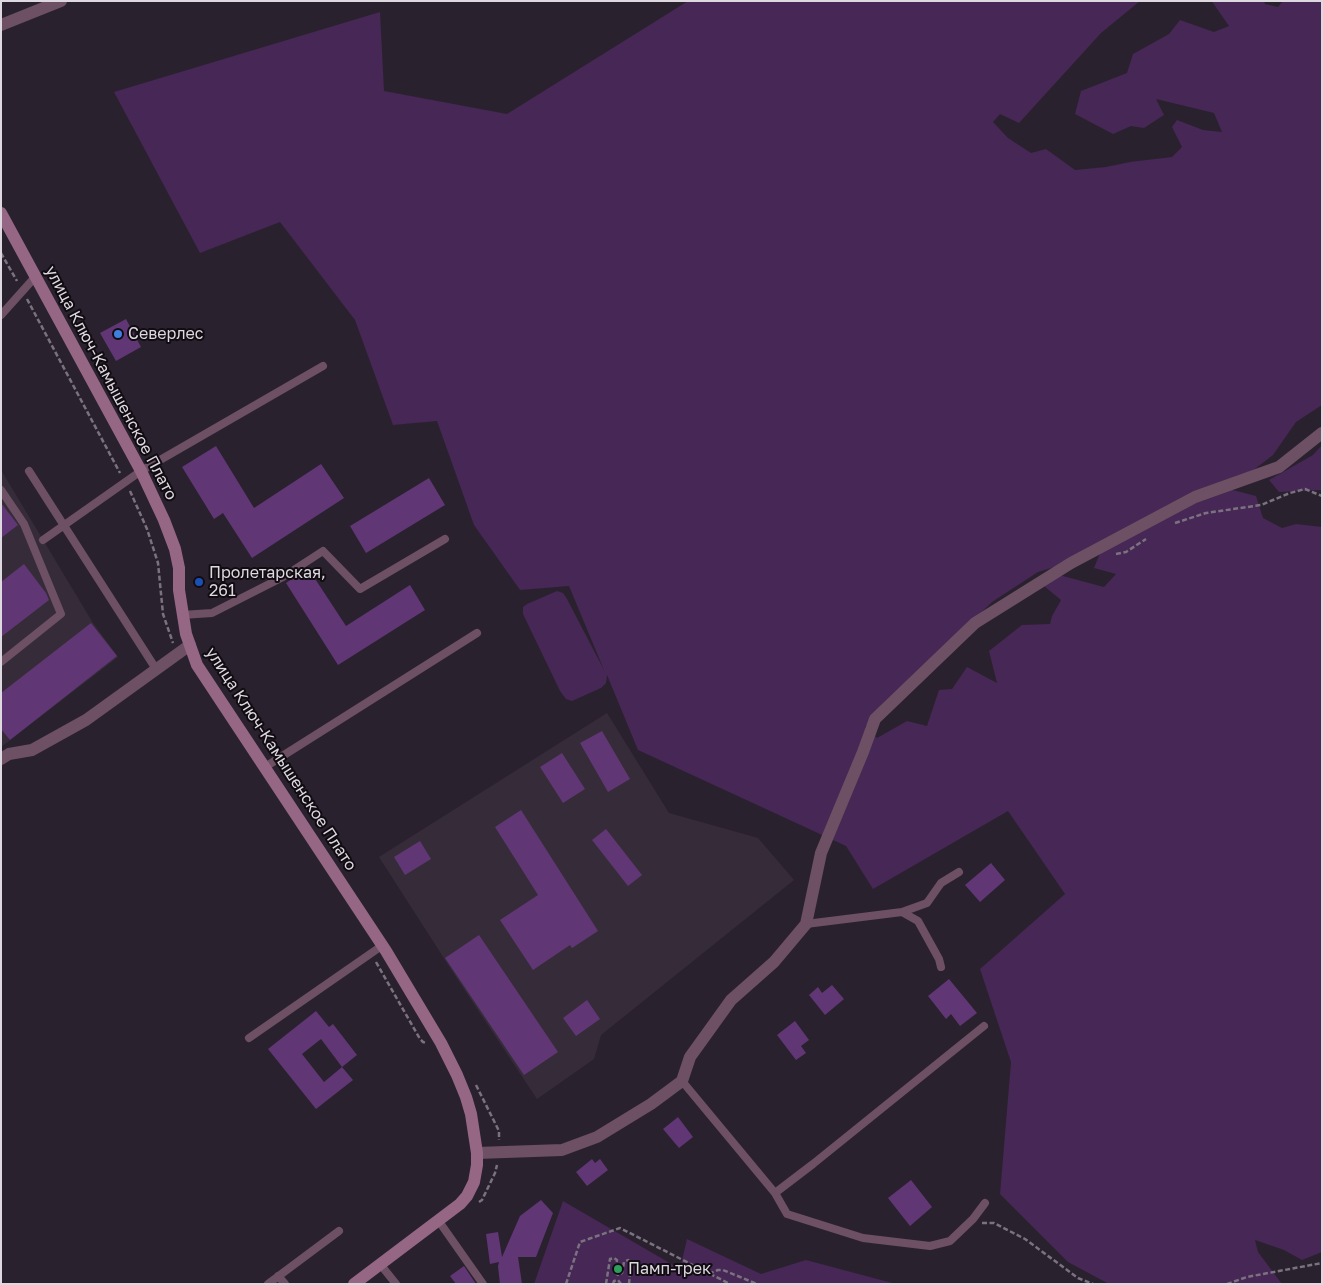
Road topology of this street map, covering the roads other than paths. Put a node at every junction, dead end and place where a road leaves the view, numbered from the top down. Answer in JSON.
{"nodes":[{"id":1,"x":61,"y":1,"type":"edge"},
{"id":2,"x":1,"y":25,"type":"edge"},
{"id":3,"x":1,"y":213,"type":"edge"},
{"id":4,"x":36,"y":276,"type":"junction"},
{"id":5,"x":1,"y":315,"type":"edge"},
{"id":6,"x":324,"y":366,"type":"dead end"},
{"id":7,"x":1322,"y":433,"type":"edge"},
{"id":8,"x":29,"y":471,"type":"dead end"},
{"id":9,"x":140,"y":471,"type":"junction"},
{"id":10,"x":1,"y":490,"type":"edge"},
{"id":11,"x":64,"y":526,"type":"junction"},
{"id":12,"x":445,"y":539,"type":"dead end"},
{"id":13,"x":42,"y":540,"type":"dead end"},
{"id":14,"x":182,"y":615,"type":"junction"},
{"id":15,"x":477,"y":633,"type":"dead end"},
{"id":16,"x":190,"y":645,"type":"junction"},
{"id":17,"x":1,"y":662,"type":"edge"},
{"id":18,"x":156,"y":669,"type":"junction"},
{"id":19,"x":1,"y":759,"type":"edge"},
{"id":20,"x":265,"y":767,"type":"junction"},
{"id":21,"x":959,"y":872,"type":"dead end"},
{"id":22,"x":902,"y":912,"type":"junction"},
{"id":23,"x":806,"y":924,"type":"junction"},
{"id":24,"x":383,"y":945,"type":"junction"},
{"id":25,"x":941,"y":967,"type":"dead end"},
{"id":26,"x":984,"y":1026,"type":"dead end"},
{"id":27,"x":249,"y":1038,"type":"dead end"},
{"id":28,"x":682,"y":1081,"type":"junction"},
{"id":29,"x":477,"y":1153,"type":"junction"},
{"id":30,"x":775,"y":1193,"type":"junction"},
{"id":31,"x":986,"y":1203,"type":"dead end"},
{"id":32,"x":438,"y":1220,"type":"junction"},
{"id":33,"x":339,"y":1231,"type":"dead end"},
{"id":34,"x":380,"y":1264,"type":"junction"},
{"id":35,"x":278,"y":1276,"type":"junction"},
{"id":36,"x":268,"y":1284,"type":"edge"},
{"id":37,"x":285,"y":1284,"type":"edge"},
{"id":38,"x":354,"y":1284,"type":"edge"},
{"id":39,"x":396,"y":1284,"type":"edge"},
{"id":40,"x":484,"y":1284,"type":"edge"}],
"edges":[{"from":1,"to":2,"type":"street"},
{"from":3,"to":4,"type":"main road","name":"улица Ключ-Камышенское Плато"},
{"from":4,"to":5,"type":"lane"},
{"from":4,"to":9,"type":"main road","name":"улица Ключ-Камышенское Плато"},
{"from":6,"to":9,"type":"lane"},
{"from":7,"to":23,"type":"street"},
{"from":8,"to":11,"type":"lane"},
{"from":9,"to":11,"type":"lane"},
{"from":9,"to":14,"type":"main road","name":"улица Ключ-Камышенское Плато"},
{"from":10,"to":17,"type":"lane"},
{"from":11,"to":13,"type":"lane"},
{"from":11,"to":18,"type":"lane"},
{"from":12,"to":14,"type":"lane"},
{"from":14,"to":16,"type":"main road","name":"улица Ключ-Камышенское Плато"},
{"from":15,"to":20,"type":"lane"},
{"from":16,"to":18,"type":"street"},
{"from":16,"to":20,"type":"main road","name":"улица Ключ-Камышенское Плато"},
{"from":18,"to":19,"type":"street"},
{"from":20,"to":24,"type":"main road","name":"улица Ключ-Камышенское Плато"},
{"from":21,"to":22,"type":"lane"},
{"from":22,"to":23,"type":"lane"},
{"from":22,"to":25,"type":"lane"},
{"from":23,"to":28,"type":"street"},
{"from":24,"to":27,"type":"lane"},
{"from":24,"to":29,"type":"main road","name":"улица Ключ-Камышенское Плато"},
{"from":26,"to":30,"type":"lane"},
{"from":28,"to":29,"type":"street"},
{"from":28,"to":30,"type":"lane"},
{"from":29,"to":32,"type":"main road","name":"улица Ключ-Камышенское Плато"},
{"from":30,"to":31,"type":"lane"},
{"from":32,"to":34,"type":"main road","name":"улица Ключ-Камышенское Плато"},
{"from":32,"to":40,"type":"lane"},
{"from":33,"to":35,"type":"lane"},
{"from":34,"to":38,"type":"main road","name":"улица Ключ-Камышенское Плато"},
{"from":34,"to":39,"type":"lane"},
{"from":35,"to":36,"type":"lane"},
{"from":35,"to":37,"type":"lane"}]}
